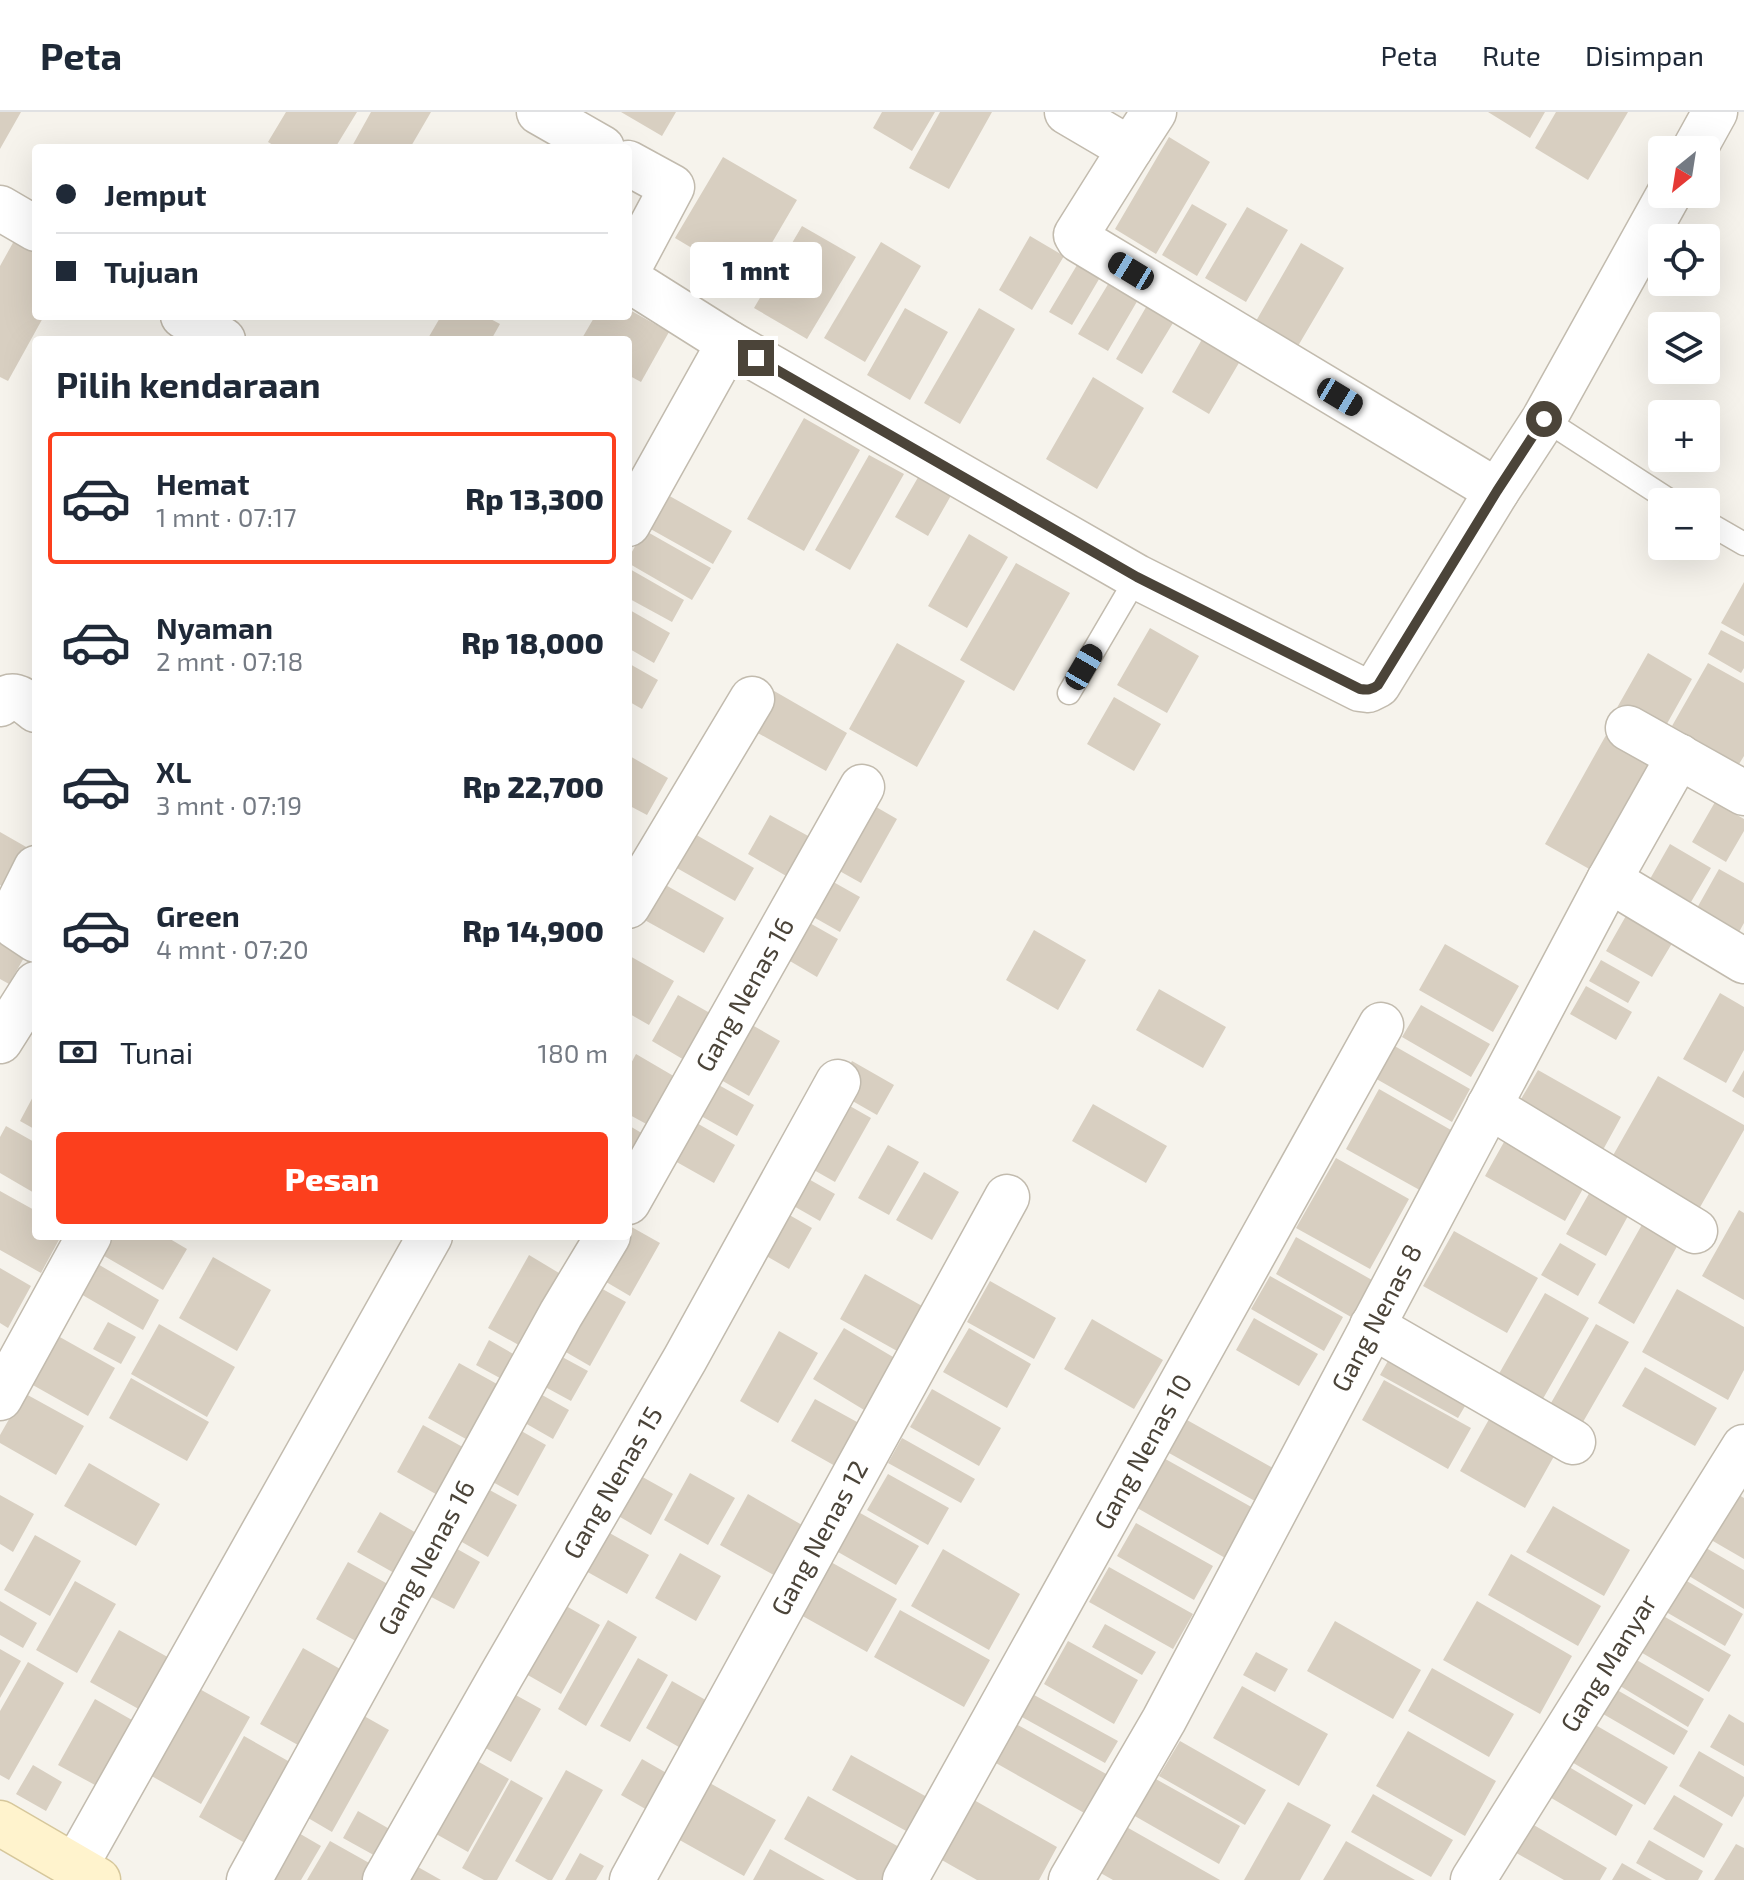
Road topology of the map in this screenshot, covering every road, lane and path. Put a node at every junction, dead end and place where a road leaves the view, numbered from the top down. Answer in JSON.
{"nodes":[{"id":1,"x":539,"y":112,"type":"edge"},
{"id":2,"x":1067,"y":112,"type":"edge"},
{"id":3,"x":1154,"y":112,"type":"edge"},
{"id":4,"x":595,"y":144,"type":"edge"},
{"id":5,"x":1130,"y":149,"type":"junction"},
{"id":6,"x":632,"y":165,"type":"edge"},
{"id":7,"x":0,"y":208,"type":"edge"},
{"id":8,"x":1661,"y":208,"type":"edge"},
{"id":9,"x":32,"y":227,"type":"edge"},
{"id":10,"x":632,"y":262,"type":"edge"},
{"id":11,"x":632,"y":279,"type":"edge"},
{"id":12,"x":190,"y":320,"type":"edge"},
{"id":13,"x":216,"y":336,"type":"edge"},
{"id":14,"x":729,"y":343,"type":"junction"},
{"id":15,"x":1544,"y":419,"type":"junction"},
{"id":16,"x":1650,"y":488,"type":"edge"},
{"id":17,"x":1497,"y":491,"type":"junction"},
{"id":18,"x":632,"y":517,"type":"edge"},
{"id":19,"x":1720,"y":530,"type":"edge"},
{"id":20,"x":1744,"y":544,"type":"edge"},
{"id":21,"x":1137,"y":577,"type":"junction"},
{"id":22,"x":1069,"y":693,"type":"dead end"},
{"id":23,"x":752,"y":699,"type":"dead end"},
{"id":24,"x":1628,"y":728,"type":"dead end"},
{"id":25,"x":1684,"y":759,"type":"junction"},
{"id":26,"x":862,"y":787,"type":"dead end"},
{"id":27,"x":1744,"y":793,"type":"edge"},
{"id":28,"x":32,"y":876,"type":"edge"},
{"id":29,"x":1609,"y":880,"type":"junction"},
{"id":30,"x":632,"y":899,"type":"edge"},
{"id":31,"x":32,"y":937,"type":"edge"},
{"id":32,"x":1744,"y":961,"type":"edge"},
{"id":33,"x":32,"y":990,"type":"edge"},
{"id":34,"x":1381,"y":1025,"type":"dead end"},
{"id":35,"x":0,"y":1041,"type":"edge"},
{"id":36,"x":838,"y":1082,"type":"dead end"},
{"id":37,"x":1489,"y":1106,"type":"junction"},
{"id":38,"x":632,"y":1195,"type":"edge"},
{"id":39,"x":1007,"y":1197,"type":"dead end"},
{"id":40,"x":1695,"y":1231,"type":"dead end"},
{"id":41,"x":87,"y":1240,"type":"edge"},
{"id":42,"x":428,"y":1240,"type":"edge"},
{"id":43,"x":606,"y":1240,"type":"edge"},
{"id":44,"x":1372,"y":1326,"type":"junction"},
{"id":45,"x":0,"y":1398,"type":"edge"},
{"id":46,"x":1573,"y":1442,"type":"dead end"},
{"id":47,"x":1744,"y":1447,"type":"edge"},
{"id":48,"x":1,"y":1826,"type":"edge"},
{"id":49,"x":86,"y":1874,"type":"edge"},
{"id":50,"x":249,"y":1880,"type":"edge"},
{"id":51,"x":385,"y":1880,"type":"edge"},
{"id":52,"x":632,"y":1880,"type":"edge"},
{"id":53,"x":905,"y":1880,"type":"edge"},
{"id":54,"x":1071,"y":1880,"type":"edge"},
{"id":55,"x":1473,"y":1880,"type":"edge"}],
"edges":[{"from":1,"to":4,"type":"street"},
{"from":2,"to":5,"type":"street"},
{"from":3,"to":5,"type":"street"},
{"from":5,"to":17,"type":"street"},
{"from":6,"to":10,"type":"street"},
{"from":7,"to":9,"type":"street"},
{"from":8,"to":15,"type":"street"},
{"from":11,"to":14,"type":"street"},
{"from":12,"to":13,"type":"street"},
{"from":14,"to":18,"type":"street"},
{"from":14,"to":21,"type":"street"},
{"from":15,"to":16,"type":"lane"},
{"from":15,"to":17,"type":"street"},
{"from":17,"to":21,"type":"street"},
{"from":19,"to":20,"type":"lane"},
{"from":21,"to":22,"type":"lane"},
{"from":23,"to":30,"type":"street"},
{"from":24,"to":25,"type":"street"},
{"from":25,"to":27,"type":"street"},
{"from":25,"to":29,"type":"street","name":"Gang Nenas 8"},
{"from":26,"to":38,"type":"street","name":"Gang Nenas 16"},
{"from":28,"to":31,"type":"street"},
{"from":29,"to":32,"type":"street"},
{"from":29,"to":37,"type":"street","name":"Gang Nenas 8"},
{"from":33,"to":35,"type":"street"},
{"from":34,"to":53,"type":"street","name":"Gang Nenas 10"},
{"from":36,"to":51,"type":"street","name":"Gang Nenas 15"},
{"from":37,"to":40,"type":"street"},
{"from":37,"to":44,"type":"street","name":"Gang Nenas 8"},
{"from":39,"to":52,"type":"street","name":"Gang Nenas 12"},
{"from":41,"to":45,"type":"street"},
{"from":42,"to":49,"type":"street"},
{"from":43,"to":50,"type":"street","name":"Gang Nenas 16"},
{"from":44,"to":46,"type":"street"},
{"from":44,"to":54,"type":"street","name":"Gang Nenas 8"},
{"from":47,"to":55,"type":"street","name":"Gang Manyar"},
{"from":48,"to":49,"type":"street"}]}
